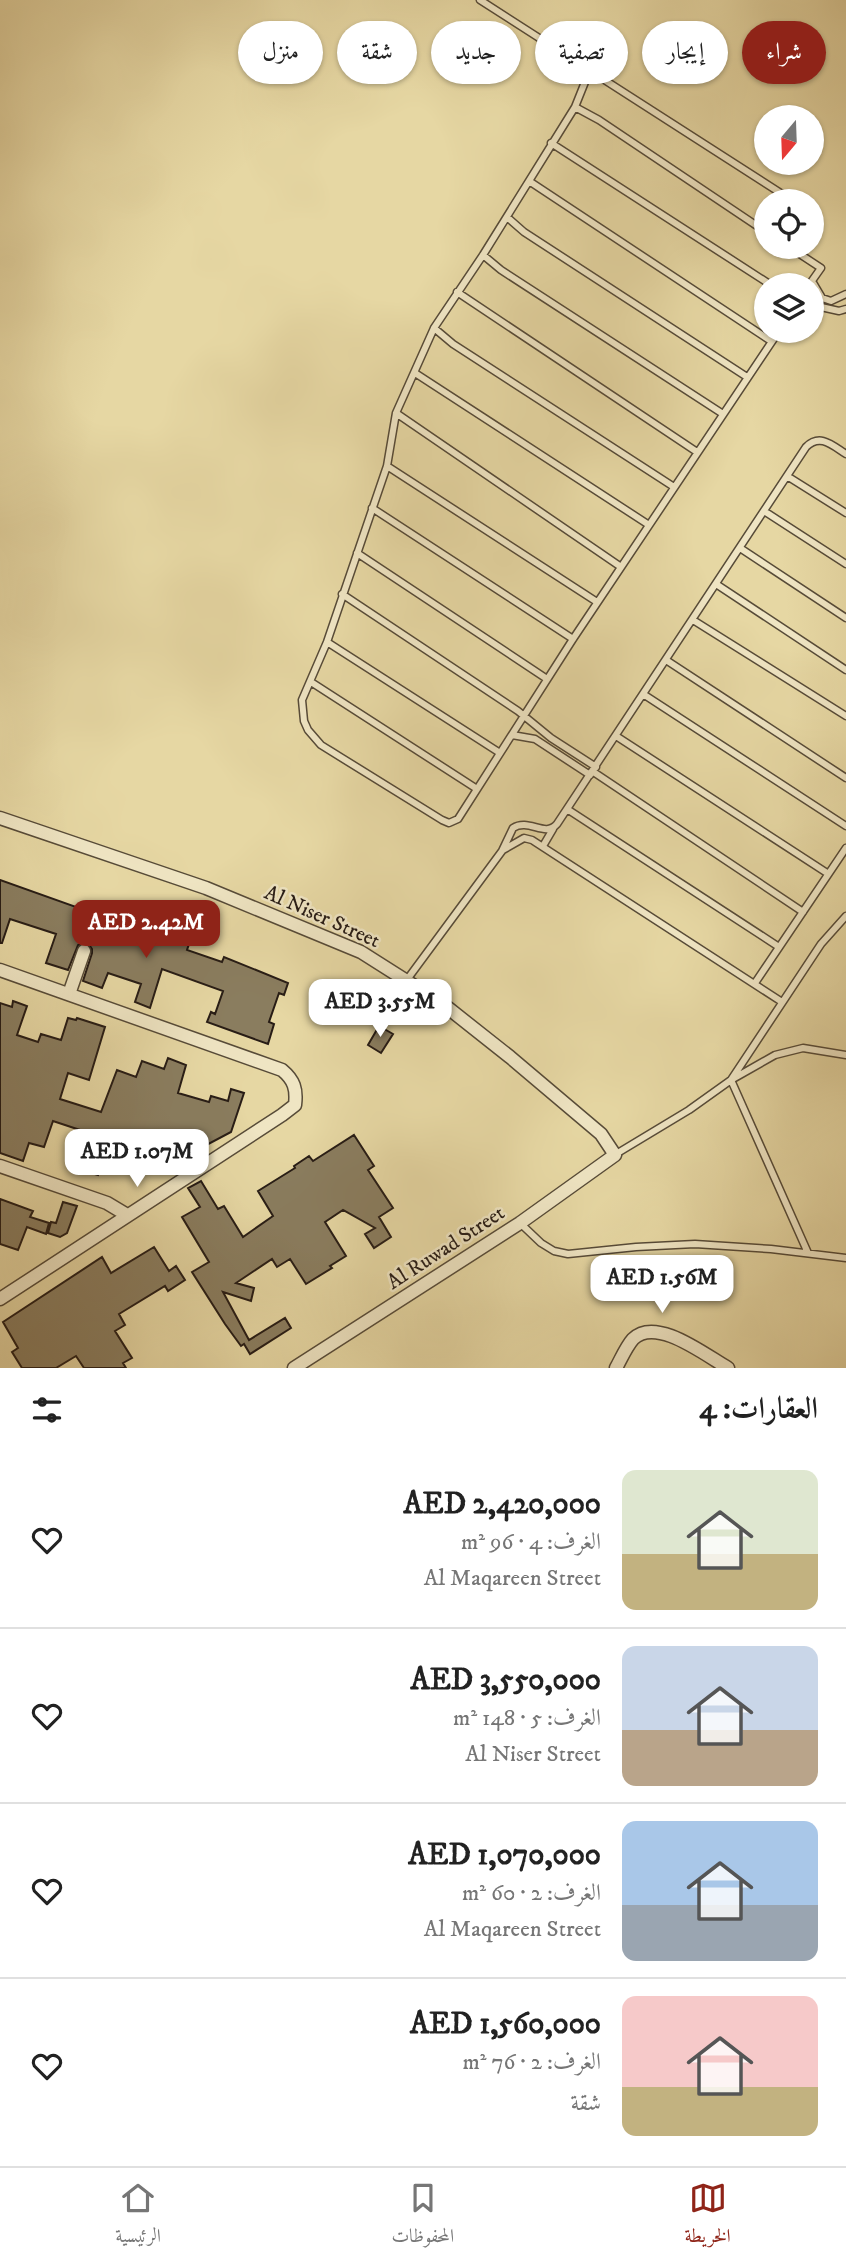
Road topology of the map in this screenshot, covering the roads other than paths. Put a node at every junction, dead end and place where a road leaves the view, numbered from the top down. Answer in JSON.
{"nodes":[{"id":1,"x":480,"y":0,"type":"edge"},
{"id":2,"x":535,"y":34,"type":"edge"},
{"id":3,"x":584,"y":84,"type":"edge"},
{"id":4,"x":613,"y":84,"type":"edge"},
{"id":5,"x":575,"y":107,"type":"junction"},
{"id":6,"x":551,"y":143,"type":"junction"},
{"id":7,"x":529,"y":181,"type":"junction"},
{"id":8,"x":775,"y":189,"type":"edge"},
{"id":9,"x":507,"y":217,"type":"junction"},
{"id":10,"x":754,"y":224,"type":"edge"},
{"id":11,"x":483,"y":255,"type":"junction"},
{"id":12,"x":807,"y":259,"type":"edge"},
{"id":13,"x":818,"y":273,"type":"edge"},
{"id":14,"x":754,"y":274,"type":"edge"},
{"id":15,"x":457,"y":292,"type":"junction"},
{"id":16,"x":846,"y":294,"type":"edge"},
{"id":17,"x":824,"y":299,"type":"edge"},
{"id":18,"x":824,"y":308,"type":"edge"},
{"id":19,"x":846,"y":309,"type":"edge"},
{"id":20,"x":434,"y":328,"type":"junction"},
{"id":21,"x":754,"y":330,"type":"edge"},
{"id":22,"x":770,"y":343,"type":"edge"},
{"id":23,"x":415,"y":373,"type":"junction"},
{"id":24,"x":747,"y":377,"type":"junction"},
{"id":25,"x":396,"y":413,"type":"junction"},
{"id":26,"x":723,"y":414,"type":"junction"},
{"id":27,"x":697,"y":452,"type":"junction"},
{"id":28,"x":846,"y":454,"type":"edge"},
{"id":29,"x":387,"y":466,"type":"junction"},
{"id":30,"x":787,"y":476,"type":"junction"},
{"id":31,"x":674,"y":487,"type":"junction"},
{"id":32,"x":372,"y":508,"type":"junction"},
{"id":33,"x":764,"y":511,"type":"junction"},
{"id":34,"x":846,"y":513,"type":"edge"},
{"id":35,"x":649,"y":525,"type":"junction"},
{"id":36,"x":740,"y":548,"type":"junction"},
{"id":37,"x":357,"y":553,"type":"junction"},
{"id":38,"x":846,"y":565,"type":"edge"},
{"id":39,"x":621,"y":567,"type":"junction"},
{"id":40,"x":716,"y":584,"type":"junction"},
{"id":41,"x":342,"y":594,"type":"junction"},
{"id":42,"x":597,"y":602,"type":"junction"},
{"id":43,"x":846,"y":618,"type":"edge"},
{"id":44,"x":693,"y":620,"type":"junction"},
{"id":45,"x":573,"y":639,"type":"junction"},
{"id":46,"x":327,"y":642,"type":"junction"},
{"id":47,"x":666,"y":660,"type":"junction"},
{"id":48,"x":846,"y":670,"type":"edge"},
{"id":49,"x":547,"y":679,"type":"junction"},
{"id":50,"x":312,"y":682,"type":"junction"},
{"id":51,"x":643,"y":694,"type":"junction"},
{"id":52,"x":524,"y":716,"type":"junction"},
{"id":53,"x":846,"y":716,"type":"edge"},
{"id":54,"x":512,"y":735,"type":"junction"},
{"id":55,"x":616,"y":736,"type":"junction"},
{"id":56,"x":500,"y":753,"type":"junction"},
{"id":57,"x":592,"y":771,"type":"junction"},
{"id":58,"x":846,"y":778,"type":"edge"},
{"id":59,"x":477,"y":789,"type":"junction"},
{"id":60,"x":567,"y":809,"type":"junction"},
{"id":61,"x":0,"y":818,"type":"edge"},
{"id":62,"x":846,"y":825,"type":"edge"},
{"id":63,"x":553,"y":829,"type":"junction"},
{"id":64,"x":543,"y":846,"type":"junction"},
{"id":65,"x":846,"y":848,"type":"edge"},
{"id":66,"x":502,"y":851,"type":"junction"},
{"id":67,"x":827,"y":873,"type":"junction"},
{"id":68,"x":803,"y":912,"type":"junction"},
{"id":69,"x":846,"y":916,"type":"edge"},
{"id":70,"x":779,"y":947,"type":"junction"},
{"id":71,"x":84,"y":951,"type":"dead end"},
{"id":72,"x":0,"y":970,"type":"edge"},
{"id":73,"x":406,"y":981,"type":"junction"},
{"id":74,"x":755,"y":983,"type":"junction"},
{"id":75,"x":69,"y":994,"type":"junction"},
{"id":76,"x":782,"y":1002,"type":"junction"},
{"id":77,"x":846,"y":1055,"type":"edge"},
{"id":78,"x":731,"y":1080,"type":"junction"},
{"id":79,"x":615,"y":1155,"type":"junction"},
{"id":80,"x":0,"y":1166,"type":"edge"},
{"id":81,"x":127,"y":1215,"type":"junction"},
{"id":82,"x":520,"y":1223,"type":"junction"},
{"id":83,"x":808,"y":1253,"type":"junction"},
{"id":84,"x":846,"y":1258,"type":"edge"},
{"id":85,"x":0,"y":1299,"type":"edge"},
{"id":86,"x":294,"y":1368,"type":"edge"},
{"id":87,"x":616,"y":1368,"type":"edge"},
{"id":88,"x":727,"y":1368,"type":"edge"}],
"edges":[{"from":1,"to":2,"type":"lane"},
{"from":3,"to":5,"type":"lane"},
{"from":4,"to":8,"type":"lane"},
{"from":5,"to":6,"type":"lane"},
{"from":5,"to":10,"type":"lane"},
{"from":6,"to":7,"type":"lane"},
{"from":6,"to":14,"type":"lane"},
{"from":7,"to":9,"type":"lane"},
{"from":7,"to":21,"type":"lane"},
{"from":9,"to":11,"type":"lane"},
{"from":9,"to":24,"type":"lane"},
{"from":11,"to":15,"type":"lane"},
{"from":11,"to":26,"type":"lane"},
{"from":12,"to":13,"type":"lane"},
{"from":15,"to":20,"type":"lane"},
{"from":15,"to":27,"type":"lane"},
{"from":16,"to":17,"type":"lane"},
{"from":18,"to":19,"type":"lane"},
{"from":20,"to":23,"type":"lane"},
{"from":20,"to":31,"type":"lane"},
{"from":22,"to":24,"type":"lane"},
{"from":23,"to":25,"type":"lane"},
{"from":23,"to":35,"type":"lane"},
{"from":24,"to":26,"type":"lane"},
{"from":25,"to":29,"type":"lane"},
{"from":25,"to":39,"type":"lane"},
{"from":26,"to":27,"type":"lane"},
{"from":27,"to":31,"type":"lane"},
{"from":28,"to":30,"type":"lane"},
{"from":29,"to":32,"type":"lane"},
{"from":29,"to":42,"type":"lane"},
{"from":30,"to":33,"type":"lane"},
{"from":30,"to":34,"type":"lane"},
{"from":31,"to":35,"type":"lane"},
{"from":32,"to":37,"type":"lane"},
{"from":32,"to":45,"type":"lane"},
{"from":33,"to":36,"type":"lane"},
{"from":33,"to":38,"type":"lane"},
{"from":35,"to":39,"type":"lane"},
{"from":36,"to":40,"type":"lane"},
{"from":36,"to":43,"type":"lane"},
{"from":37,"to":41,"type":"lane"},
{"from":37,"to":49,"type":"lane"},
{"from":39,"to":42,"type":"lane"},
{"from":40,"to":44,"type":"lane"},
{"from":40,"to":48,"type":"lane"},
{"from":41,"to":46,"type":"lane"},
{"from":41,"to":52,"type":"lane"},
{"from":42,"to":45,"type":"lane"},
{"from":44,"to":47,"type":"lane"},
{"from":44,"to":53,"type":"lane"},
{"from":45,"to":49,"type":"lane"},
{"from":46,"to":50,"type":"lane"},
{"from":46,"to":56,"type":"lane"},
{"from":47,"to":51,"type":"lane"},
{"from":47,"to":58,"type":"lane"},
{"from":49,"to":52,"type":"lane"},
{"from":50,"to":59,"type":"lane"},
{"from":50,"to":59,"type":"lane"},
{"from":51,"to":55,"type":"lane"},
{"from":51,"to":62,"type":"lane"},
{"from":52,"to":54,"type":"lane"},
{"from":52,"to":57,"type":"lane"},
{"from":54,"to":56,"type":"lane"},
{"from":54,"to":57,"type":"lane"},
{"from":55,"to":57,"type":"lane"},
{"from":55,"to":67,"type":"lane"},
{"from":56,"to":59,"type":"lane"},
{"from":57,"to":60,"type":"lane"},
{"from":57,"to":68,"type":"lane"},
{"from":60,"to":63,"type":"lane"},
{"from":60,"to":70,"type":"lane"},
{"from":61,"to":73,"type":"street","name":"Al Niser Street"},
{"from":63,"to":64,"type":"lane"},
{"from":63,"to":66,"type":"lane"},
{"from":64,"to":66,"type":"lane"},
{"from":64,"to":74,"type":"lane"},
{"from":65,"to":67,"type":"lane"},
{"from":66,"to":73,"type":"lane"},
{"from":67,"to":68,"type":"lane"},
{"from":68,"to":70,"type":"lane"},
{"from":69,"to":76,"type":"lane"},
{"from":70,"to":74,"type":"lane"},
{"from":71,"to":75,"type":"street"},
{"from":72,"to":75,"type":"street"},
{"from":73,"to":79,"type":"street","name":"Al Niser Street"},
{"from":74,"to":76,"type":"lane"},
{"from":75,"to":81,"type":"street"},
{"from":76,"to":78,"type":"lane"},
{"from":77,"to":78,"type":"lane"},
{"from":78,"to":79,"type":"lane"},
{"from":78,"to":83,"type":"lane"},
{"from":79,"to":82,"type":"street","name":"Al Ruwad Street"},
{"from":80,"to":81,"type":"street"},
{"from":81,"to":85,"type":"street"},
{"from":82,"to":83,"type":"lane"},
{"from":82,"to":86,"type":"street","name":"Al Ruwad Street"},
{"from":83,"to":84,"type":"lane"},
{"from":87,"to":88,"type":"street"}]}
